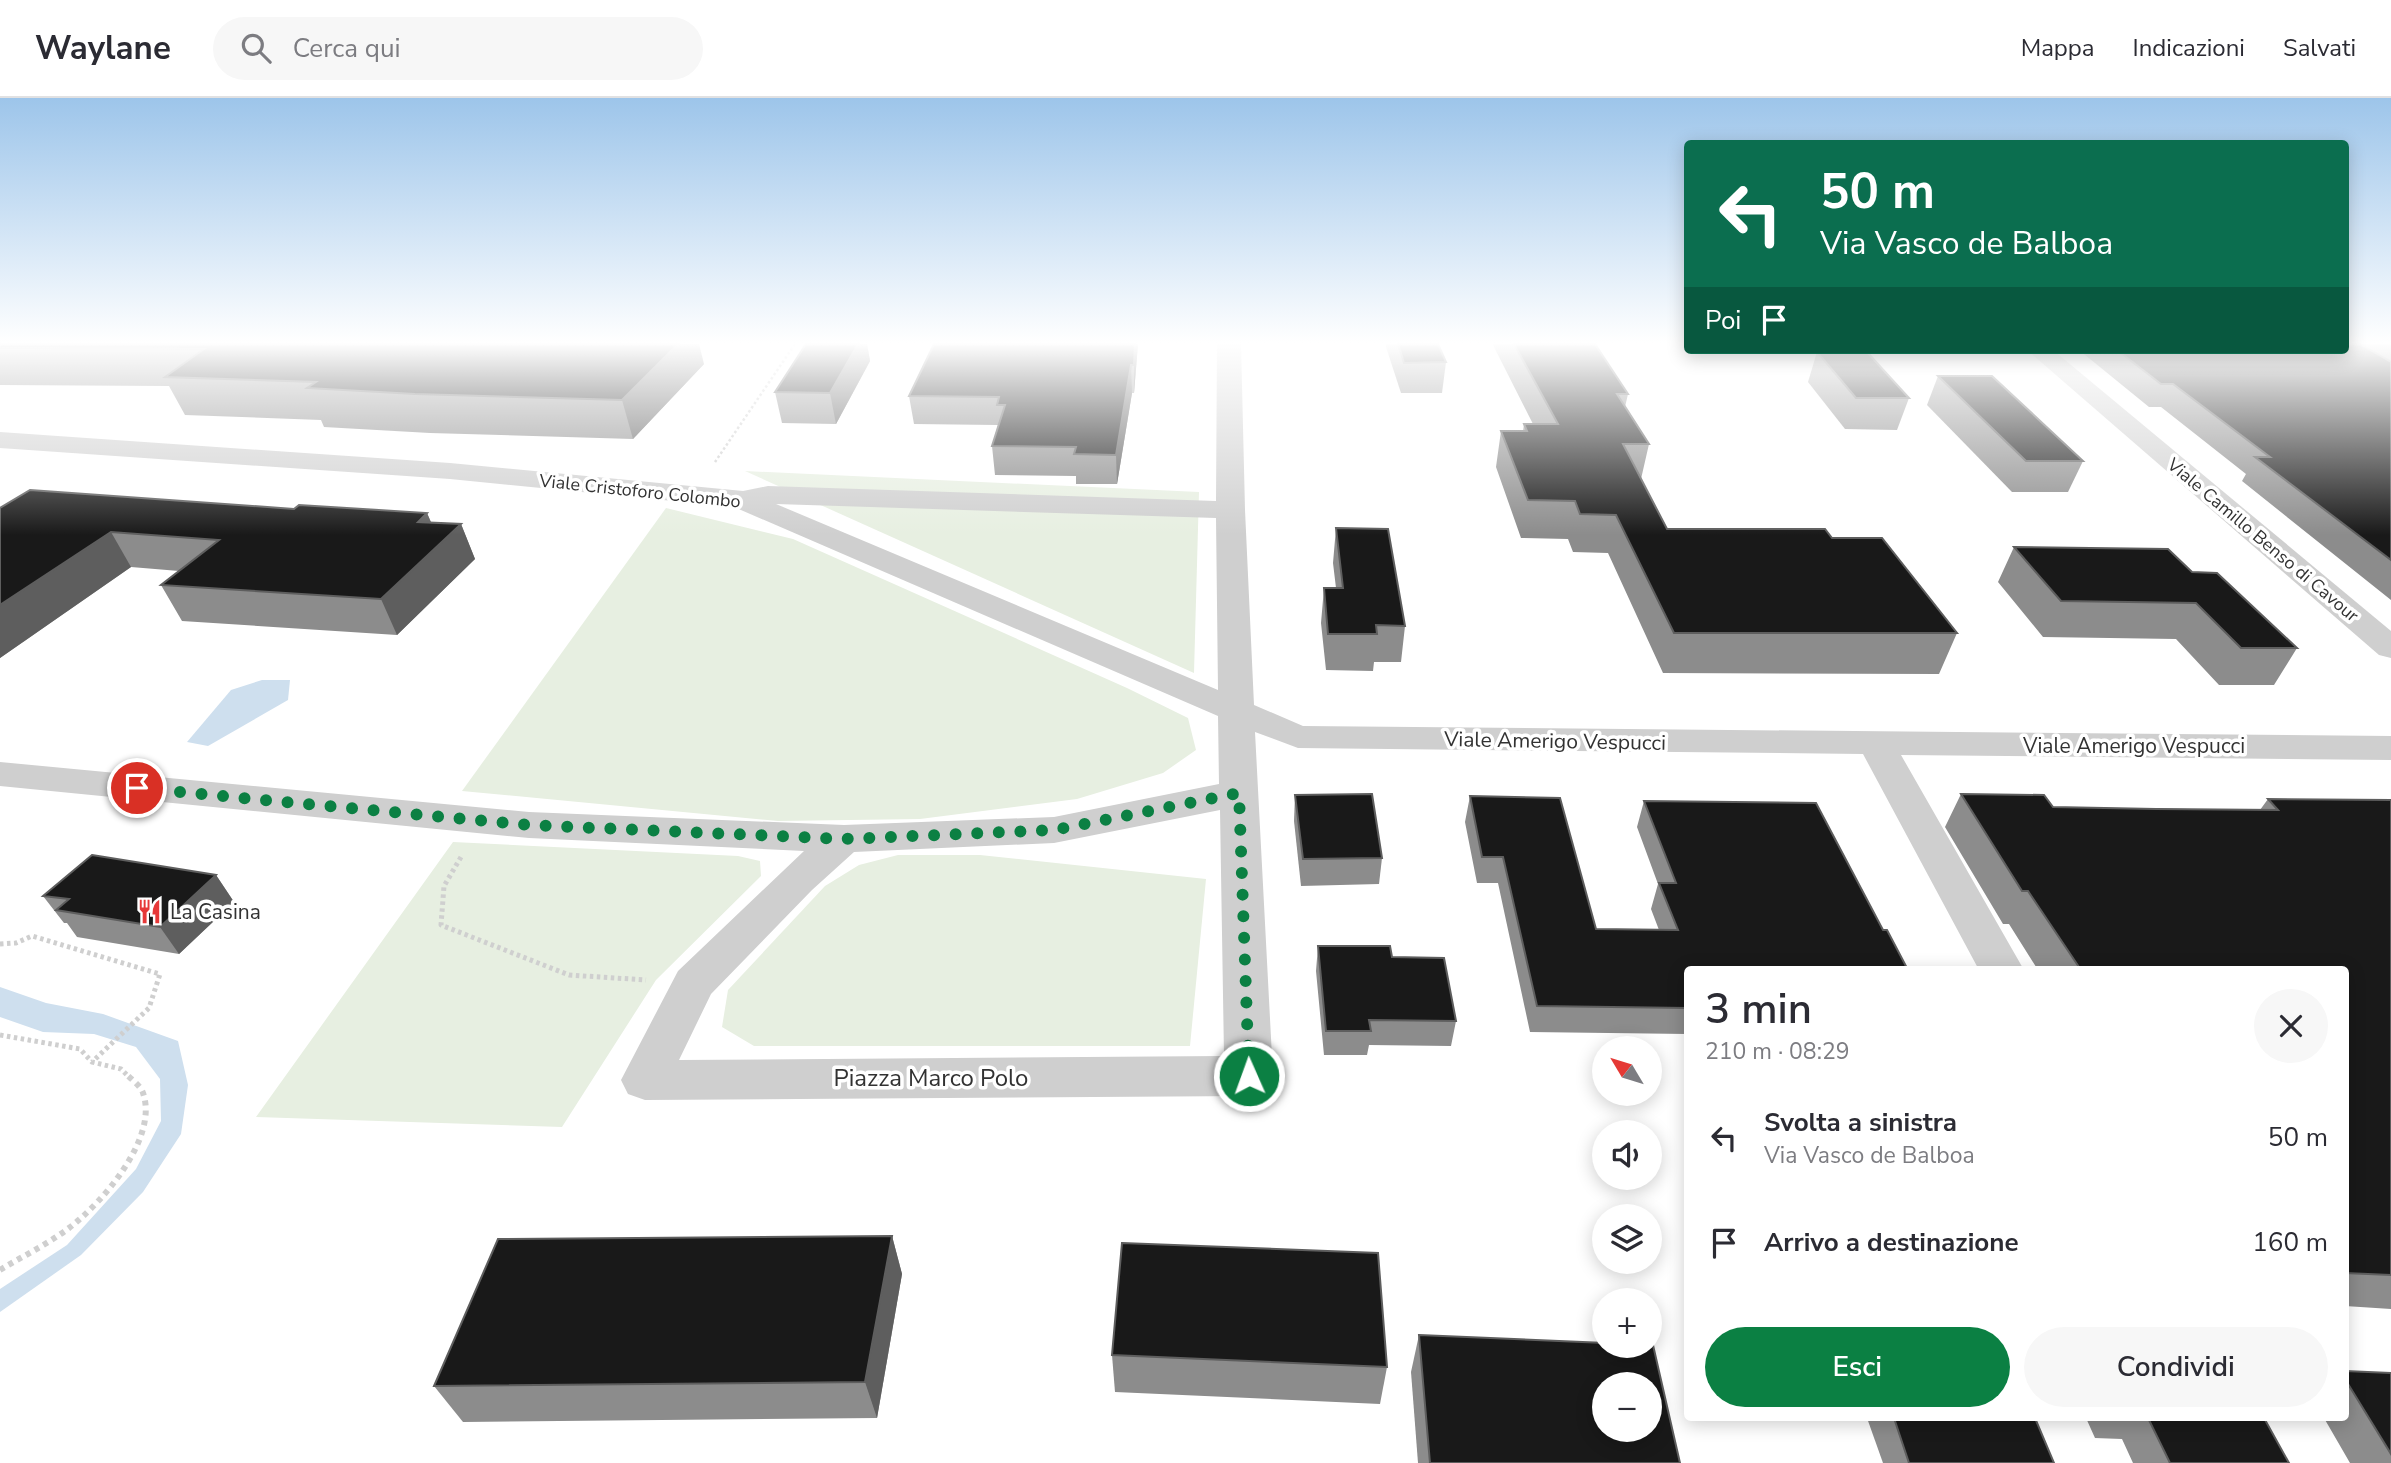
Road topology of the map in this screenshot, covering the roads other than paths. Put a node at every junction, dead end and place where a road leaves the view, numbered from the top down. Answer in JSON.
{"nodes":[{"id":1,"x":1229,"y":408,"type":"edge"},
{"id":2,"x":2107,"y":408,"type":"edge"},
{"id":3,"x":0,"y":440,"type":"edge"},
{"id":4,"x":740,"y":499,"type":"junction"},
{"id":5,"x":1230,"y":510,"type":"junction"},
{"id":6,"x":2391,"y":648,"type":"edge"},
{"id":7,"x":1238,"y":713,"type":"junction"},
{"id":8,"x":1877,"y":745,"type":"junction"},
{"id":9,"x":2391,"y":748,"type":"edge"},
{"id":10,"x":0,"y":775,"type":"edge"},
{"id":11,"x":1239,"y":793,"type":"junction"},
{"id":12,"x":844,"y":839,"type":"junction"},
{"id":13,"x":2000,"y":966,"type":"edge"}],
"edges":[{"from":1,"to":5,"type":"street"},
{"from":2,"to":6,"type":"street","name":"Viale Camillo Benso di Cavour"},
{"from":3,"to":4,"type":"street","name":"Viale Cristoforo Colombo"},
{"from":4,"to":5,"type":"street"},
{"from":4,"to":7,"type":"street","name":"Viale Cristoforo Colombo"},
{"from":5,"to":7,"type":"street"},
{"from":7,"to":8,"type":"street","name":"Viale Amerigo Vespucci"},
{"from":7,"to":11,"type":"street"},
{"from":8,"to":9,"type":"street","name":"Viale Amerigo Vespucci"},
{"from":8,"to":13,"type":"street"},
{"from":10,"to":12,"type":"street"},
{"from":11,"to":12,"type":"street"},
{"from":11,"to":12,"type":"street","name":"Piazza Marco Polo"}]}
